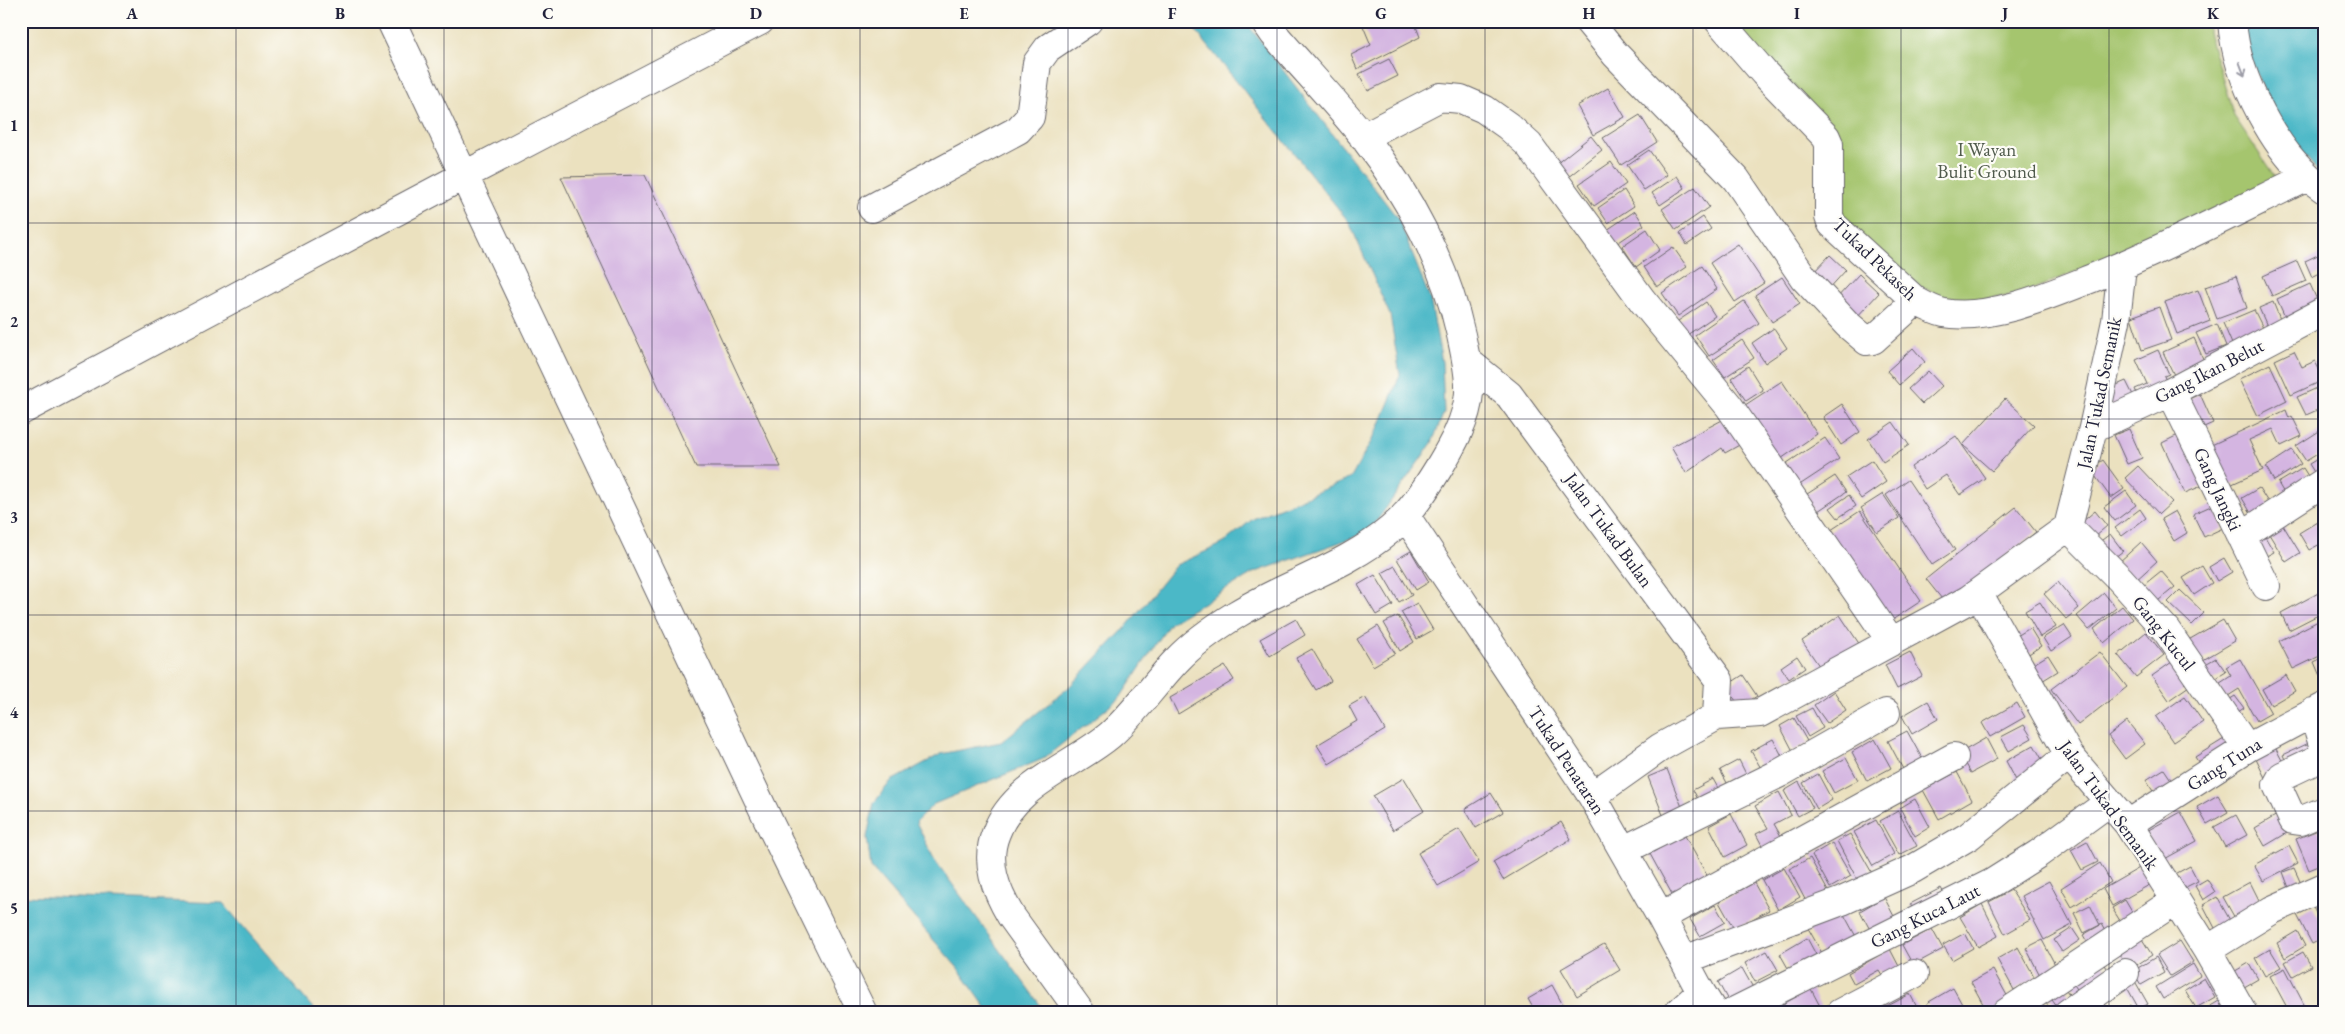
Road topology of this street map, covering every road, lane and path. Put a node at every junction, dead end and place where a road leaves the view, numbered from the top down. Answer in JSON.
{"nodes":[{"id":1,"x":391,"y":21,"type":"edge"},
{"id":2,"x":760,"y":21,"type":"edge"},
{"id":3,"x":1088,"y":21,"type":"edge"},
{"id":4,"x":1265,"y":21,"type":"edge"},
{"id":5,"x":1588,"y":21,"type":"edge"},
{"id":6,"x":1719,"y":21,"type":"edge"},
{"id":7,"x":2232,"y":21,"type":"edge"},
{"id":8,"x":1364,"y":137,"type":"junction"},
{"id":9,"x":463,"y":176,"type":"junction"},
{"id":10,"x":2315,"y":183,"type":"edge"},
{"id":11,"x":872,"y":208,"type":"dead end"},
{"id":12,"x":2122,"y":266,"type":"junction"},
{"id":13,"x":1916,"y":301,"type":"junction"},
{"id":14,"x":2324,"y":311,"type":"edge"},
{"id":15,"x":1467,"y":361,"type":"junction"},
{"id":16,"x":2171,"y":392,"type":"junction"},
{"id":17,"x":21,"y":412,"type":"edge"},
{"id":18,"x":2093,"y":428,"type":"junction"},
{"id":19,"x":2324,"y":482,"type":"edge"},
{"id":20,"x":1405,"y":515,"type":"junction"},
{"id":21,"x":2068,"y":527,"type":"junction"},
{"id":22,"x":2241,"y":536,"type":"junction"},
{"id":23,"x":2266,"y":586,"type":"dead end"},
{"id":24,"x":1978,"y":594,"type":"junction"},
{"id":25,"x":1891,"y":641,"type":"junction"},
{"id":26,"x":2319,"y":710,"type":"edge"},
{"id":27,"x":1886,"y":713,"type":"dead end"},
{"id":28,"x":1717,"y":716,"type":"junction"},
{"id":29,"x":2247,"y":748,"type":"junction"},
{"id":30,"x":2324,"y":748,"type":"edge"},
{"id":31,"x":2069,"y":756,"type":"junction"},
{"id":32,"x":2324,"y":756,"type":"edge"},
{"id":33,"x":1954,"y":757,"type":"dead end"},
{"id":34,"x":1592,"y":796,"type":"junction"},
{"id":35,"x":2108,"y":803,"type":"junction"},
{"id":36,"x":2312,"y":816,"type":"edge"},
{"id":37,"x":2128,"y":824,"type":"junction"},
{"id":38,"x":1624,"y":850,"type":"junction"},
{"id":39,"x":2324,"y":886,"type":"edge"},
{"id":40,"x":2176,"y":900,"type":"junction"},
{"id":41,"x":1661,"y":917,"type":"junction"},
{"id":42,"x":2207,"y":950,"type":"junction"},
{"id":43,"x":1684,"y":960,"type":"junction"},
{"id":44,"x":2125,"y":972,"type":"dead end"},
{"id":45,"x":1914,"y":974,"type":"dead end"},
{"id":46,"x":1708,"y":1002,"type":"edge"},
{"id":47,"x":863,"y":1013,"type":"edge"},
{"id":48,"x":1081,"y":1013,"type":"edge"},
{"id":49,"x":1678,"y":1013,"type":"edge"},
{"id":50,"x":1731,"y":1013,"type":"edge"},
{"id":51,"x":1840,"y":1013,"type":"edge"},
{"id":52,"x":2006,"y":1013,"type":"edge"},
{"id":53,"x":2068,"y":1013,"type":"edge"},
{"id":54,"x":2243,"y":1013,"type":"edge"}],
"edges":[{"from":1,"to":9,"type":"street"},
{"from":2,"to":9,"type":"street"},
{"from":3,"to":11,"type":"street"},
{"from":4,"to":8,"type":"street"},
{"from":5,"to":13,"type":"street"},
{"from":6,"to":13,"type":"street","name":"Tukad Pekaseh"},
{"from":7,"to":10,"type":"street","one_way":true},
{"from":8,"to":15,"type":"street"},
{"from":8,"to":25,"type":"street"},
{"from":9,"to":17,"type":"street"},
{"from":9,"to":47,"type":"street"},
{"from":10,"to":12,"type":"street","name":"Tukad Pekaseh"},
{"from":12,"to":13,"type":"street","name":"Tukad Pekaseh"},
{"from":12,"to":18,"type":"street","name":"Jalan Tukad Semanik"},
{"from":14,"to":16,"type":"street","name":"Gang Ikan Belut"},
{"from":15,"to":20,"type":"street"},
{"from":15,"to":28,"type":"street","name":"Jalan Tukad Bulan"},
{"from":16,"to":18,"type":"street","name":"Gang Ikan Belut"},
{"from":16,"to":22,"type":"street","name":"Gang Jangki"},
{"from":18,"to":21,"type":"street","name":"Jalan Tukad Semanik"},
{"from":19,"to":22,"type":"street"},
{"from":20,"to":34,"type":"street","name":"Tukad Penataran"},
{"from":20,"to":48,"type":"street"},
{"from":21,"to":24,"type":"street"},
{"from":21,"to":29,"type":"street","name":"Gang Kucul"},
{"from":22,"to":23,"type":"street","name":"Gang Jangki"},
{"from":24,"to":25,"type":"street"},
{"from":24,"to":31,"type":"street","name":"Jalan Tukad Semanik"},
{"from":25,"to":28,"type":"street"},
{"from":26,"to":29,"type":"street","name":"Gang Tuna"},
{"from":26,"to":30,"type":"street"},
{"from":27,"to":38,"type":"street"},
{"from":28,"to":34,"type":"street"},
{"from":29,"to":37,"type":"street","name":"Gang Tuna"},
{"from":31,"to":35,"type":"street","name":"Jalan Tukad Semanik"},
{"from":31,"to":43,"type":"street"},
{"from":32,"to":36,"type":"street"},
{"from":33,"to":41,"type":"street"},
{"from":34,"to":38,"type":"street","name":"Tukad Penataran"},
{"from":35,"to":37,"type":"street","name":"Jalan Tukad Semanik"},
{"from":35,"to":50,"type":"street","name":"Gang Kuca Laut"},
{"from":37,"to":40,"type":"street","name":"Jalan Tukad Semanik"},
{"from":38,"to":41,"type":"street","name":"Tukad Penataran"},
{"from":39,"to":42,"type":"street"},
{"from":40,"to":42,"type":"street","name":"Jalan Tukad Semanik"},
{"from":40,"to":52,"type":"street"},
{"from":41,"to":43,"type":"street","name":"Tukad Penataran"},
{"from":42,"to":54,"type":"street","name":"Jalan Tukad Semanik"},
{"from":43,"to":46,"type":"street","name":"Tukad Penataran"},
{"from":44,"to":53,"type":"street"},
{"from":45,"to":51,"type":"street"},
{"from":46,"to":49,"type":"street"}]}
